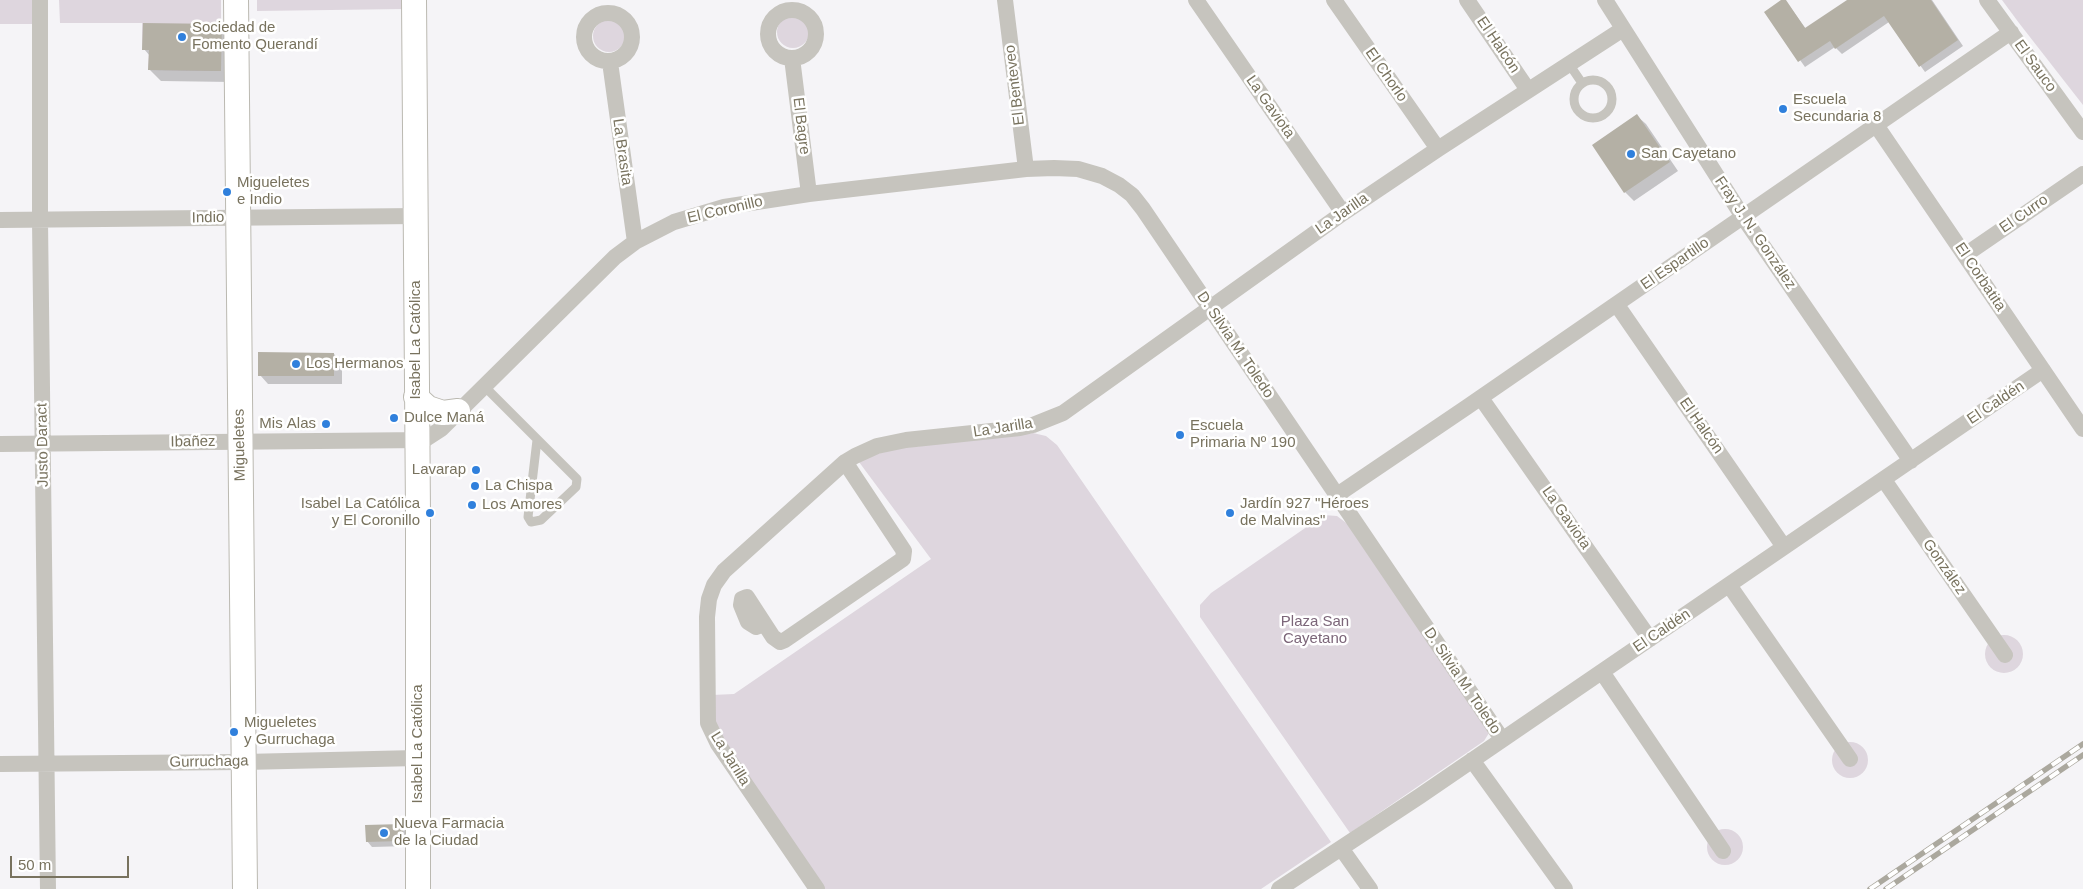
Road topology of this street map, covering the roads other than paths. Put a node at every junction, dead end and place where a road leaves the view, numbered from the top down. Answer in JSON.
{"nodes":[{"id":1,"x":40,"y":0,"type":"edge"},
{"id":2,"x":236,"y":0,"type":"edge"},
{"id":3,"x":414,"y":0,"type":"edge"},
{"id":4,"x":1005,"y":0,"type":"edge"},
{"id":5,"x":1196,"y":0,"type":"edge"},
{"id":6,"x":1334,"y":0,"type":"edge"},
{"id":7,"x":1467,"y":0,"type":"edge"},
{"id":8,"x":1606,"y":0,"type":"edge"},
{"id":9,"x":1987,"y":0,"type":"edge"},
{"id":10,"x":1623,"y":29,"type":"junction"},
{"id":11,"x":2011,"y":32,"type":"junction"},
{"id":12,"x":792,"y":58,"type":"dead end"},
{"id":13,"x":610,"y":62,"type":"dead end"},
{"id":14,"x":1569,"y":64,"type":"junction"},
{"id":15,"x":1582,"y":83,"type":"junction"},
{"id":16,"x":1528,"y":90,"type":"junction"},
{"id":17,"x":1876,"y":126,"type":"junction"},
{"id":18,"x":2083,"y":132,"type":"edge"},
{"id":19,"x":1438,"y":149,"type":"junction"},
{"id":20,"x":1026,"y":170,"type":"junction"},
{"id":21,"x":2083,"y":174,"type":"edge"},
{"id":22,"x":810,"y":194,"type":"junction"},
{"id":23,"x":1343,"y":213,"type":"junction"},
{"id":24,"x":417,"y":216,"type":"junction"},
{"id":25,"x":1743,"y":217,"type":"junction"},
{"id":26,"x":238,"y":218,"type":"junction"},
{"id":27,"x":0,"y":220,"type":"edge"},
{"id":28,"x":40,"y":221,"type":"junction"},
{"id":29,"x":635,"y":242,"type":"junction"},
{"id":30,"x":1965,"y":255,"type":"junction"},
{"id":31,"x":1617,"y":305,"type":"junction"},
{"id":32,"x":1210,"y":307,"type":"junction"},
{"id":33,"x":2043,"y":370,"type":"junction"},
{"id":34,"x":484,"y":386,"type":"junction"},
{"id":35,"x":416,"y":397,"type":"junction"},
{"id":36,"x":1481,"y":398,"type":"junction"},
{"id":37,"x":458,"y":412,"type":"junction"},
{"id":38,"x":2083,"y":429,"type":"edge"},
{"id":39,"x":537,"y":440,"type":"junction"},
{"id":40,"x":416,"y":441,"type":"junction"},
{"id":41,"x":240,"y":442,"type":"junction"},
{"id":42,"x":0,"y":444,"type":"edge"},
{"id":43,"x":44,"y":444,"type":"junction"},
{"id":44,"x":1910,"y":461,"type":"junction"},
{"id":45,"x":845,"y":462,"type":"junction"},
{"id":46,"x":1884,"y":480,"type":"junction"},
{"id":47,"x":1337,"y":495,"type":"junction"},
{"id":48,"x":1784,"y":547,"type":"junction"},
{"id":49,"x":1729,"y":585,"type":"junction"},
{"id":50,"x":764,"y":624,"type":"dead end"},
{"id":51,"x":1650,"y":639,"type":"junction"},
{"id":52,"x":2005,"y":655,"type":"dead end"},
{"id":53,"x":1602,"y":672,"type":"junction"},
{"id":54,"x":1502,"y":739,"type":"junction"},
{"id":55,"x":417,"y":758,"type":"junction"},
{"id":56,"x":1850,"y":759,"type":"dead end"},
{"id":57,"x":1472,"y":760,"type":"junction"},
{"id":58,"x":244,"y":762,"type":"junction"},
{"id":59,"x":0,"y":764,"type":"edge"},
{"id":60,"x":46,"y":764,"type":"junction"},
{"id":61,"x":1341,"y":848,"type":"junction"},
{"id":62,"x":1723,"y":851,"type":"dead end"},
{"id":63,"x":48,"y":889,"type":"edge"},
{"id":64,"x":245,"y":889,"type":"edge"},
{"id":65,"x":418,"y":889,"type":"edge"},
{"id":66,"x":817,"y":889,"type":"edge"},
{"id":67,"x":1279,"y":889,"type":"edge"},
{"id":68,"x":1370,"y":889,"type":"edge"},
{"id":69,"x":1565,"y":889,"type":"edge"}],
"edges":[{"from":1,"to":28,"type":"street","name":"Justo Daract"},
{"from":2,"to":26,"type":"street","name":"Migueletes"},
{"from":3,"to":24,"type":"street","name":"Isabel La Católica"},
{"from":4,"to":20,"type":"street","name":"El Benteveo"},
{"from":5,"to":23,"type":"street","name":"La Gaviota"},
{"from":6,"to":19,"type":"street","name":"El Chorlo"},
{"from":7,"to":16,"type":"street","name":"El Halcón"},
{"from":8,"to":10,"type":"street","name":"Fray J. N. González"},
{"from":9,"to":11,"type":"street","name":"El Sauco"},
{"from":10,"to":14,"type":"street","name":"La Jarilla"},
{"from":10,"to":25,"type":"street","name":"Fray J. N. González"},
{"from":11,"to":17,"type":"street","name":"El Espartillo"},
{"from":11,"to":18,"type":"street","name":"El Sauco"},
{"from":12,"to":22,"type":"street","name":"El Bagre"},
{"from":13,"to":29,"type":"street","name":"La Brasita"},
{"from":14,"to":15,"type":"lane"},
{"from":14,"to":16,"type":"street","name":"La Jarilla"},
{"from":15,"to":15,"type":"lane"},
{"from":16,"to":19,"type":"street","name":"La Jarilla"},
{"from":17,"to":25,"type":"street","name":"El Espartillo"},
{"from":17,"to":30,"type":"street","name":"El Corbatita"},
{"from":19,"to":23,"type":"street","name":"La Jarilla"},
{"from":20,"to":22,"type":"street","name":"El Coronillo"},
{"from":20,"to":32,"type":"street","name":"D. Silvia M. Toledo"},
{"from":21,"to":30,"type":"street","name":"El Curro"},
{"from":22,"to":29,"type":"street","name":"El Coronillo"},
{"from":23,"to":32,"type":"street","name":"La Jarilla"},
{"from":24,"to":26,"type":"street","name":"Indio"},
{"from":24,"to":35,"type":"street","name":"Isabel La Católica"},
{"from":25,"to":31,"type":"street","name":"El Espartillo"},
{"from":25,"to":44,"type":"street","name":"Fray J. N. González"},
{"from":26,"to":28,"type":"street","name":"Indio"},
{"from":26,"to":41,"type":"street","name":"Migueletes"},
{"from":27,"to":28,"type":"street","name":"Indio"},
{"from":28,"to":43,"type":"street","name":"Justo Daract"},
{"from":29,"to":34,"type":"street","name":"El Coronillo"},
{"from":30,"to":33,"type":"street","name":"El Corbatita"},
{"from":31,"to":36,"type":"street","name":"El Espartillo"},
{"from":31,"to":48,"type":"street","name":"El Halcón"},
{"from":32,"to":45,"type":"street","name":"La Jarilla"},
{"from":32,"to":47,"type":"street","name":"D. Silvia M. Toledo"},
{"from":33,"to":38,"type":"street","name":"El Corbatita"},
{"from":33,"to":44,"type":"street","name":"El Caldén"},
{"from":34,"to":37,"type":"street","name":"El Coronillo"},
{"from":34,"to":39,"type":"lane"},
{"from":35,"to":37,"type":"street"},
{"from":35,"to":40,"type":"street","name":"Isabel La Católica"},
{"from":36,"to":47,"type":"street","name":"El Espartillo"},
{"from":36,"to":51,"type":"street","name":"La Gaviota"},
{"from":37,"to":40,"type":"street","name":"El Coronillo"},
{"from":39,"to":39,"type":"lane"},
{"from":40,"to":41,"type":"street","name":"Ibañez"},
{"from":40,"to":55,"type":"street","name":"Isabel La Católica"},
{"from":41,"to":43,"type":"street","name":"Ibañez"},
{"from":41,"to":58,"type":"street","name":"Migueletes"},
{"from":42,"to":43,"type":"street","name":"Ibañez"},
{"from":43,"to":60,"type":"street","name":"Justo Daract"},
{"from":44,"to":46,"type":"street","name":"El Caldén"},
{"from":45,"to":50,"type":"street"},
{"from":45,"to":66,"type":"street","name":"La Jarilla"},
{"from":46,"to":48,"type":"street","name":"El Caldén"},
{"from":46,"to":52,"type":"street","name":"González"},
{"from":47,"to":54,"type":"street","name":"D. Silvia M. Toledo"},
{"from":48,"to":49,"type":"street","name":"El Caldén"},
{"from":49,"to":51,"type":"street","name":"El Caldén"},
{"from":49,"to":56,"type":"street"},
{"from":51,"to":53,"type":"street","name":"El Caldén"},
{"from":53,"to":54,"type":"street","name":"El Caldén"},
{"from":53,"to":62,"type":"street"},
{"from":54,"to":57,"type":"street","name":"El Caldén"},
{"from":55,"to":58,"type":"street","name":"Gurruchaga"},
{"from":55,"to":65,"type":"street","name":"Isabel La Católica"},
{"from":57,"to":61,"type":"street","name":"El Caldén"},
{"from":57,"to":69,"type":"street"},
{"from":58,"to":60,"type":"street","name":"Gurruchaga"},
{"from":58,"to":64,"type":"street","name":"Migueletes"},
{"from":59,"to":60,"type":"street","name":"Gurruchaga"},
{"from":60,"to":63,"type":"street","name":"Justo Daract"},
{"from":61,"to":67,"type":"street","name":"El Caldén"},
{"from":61,"to":68,"type":"street"}]}
